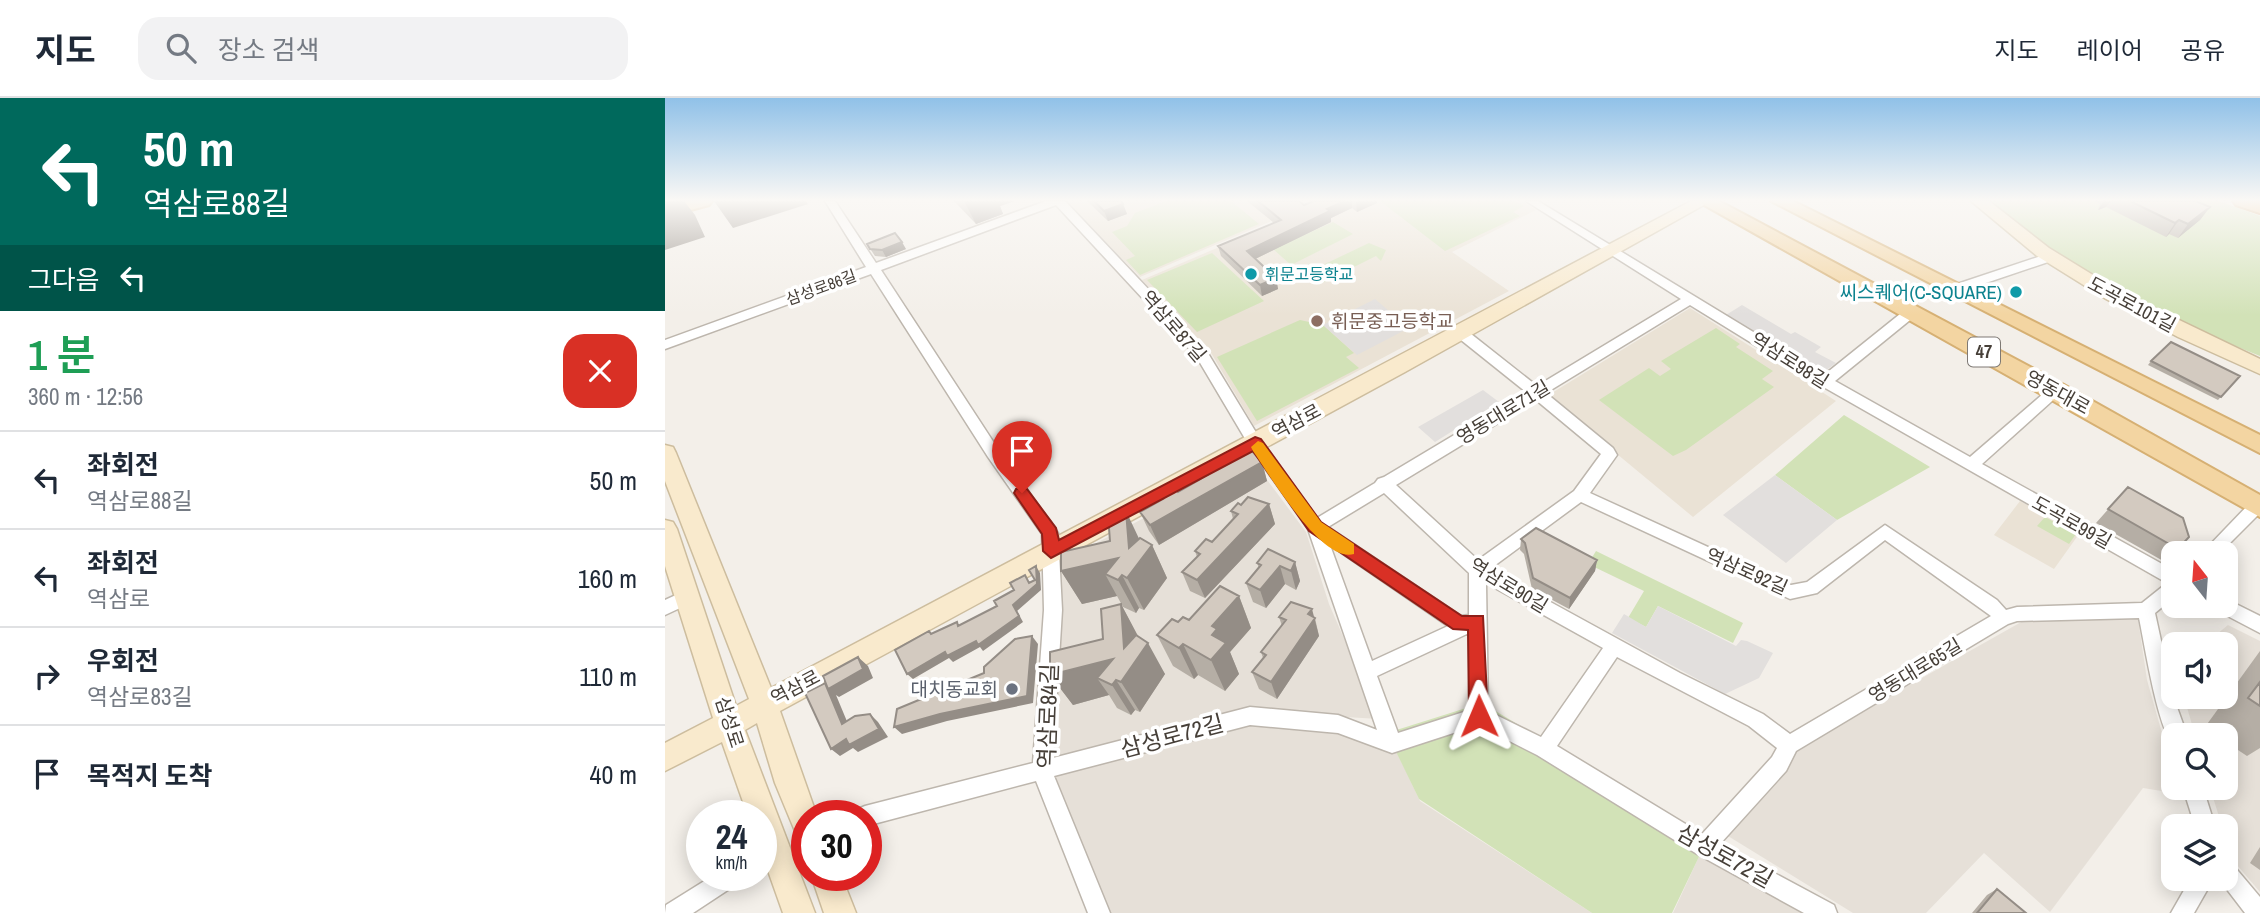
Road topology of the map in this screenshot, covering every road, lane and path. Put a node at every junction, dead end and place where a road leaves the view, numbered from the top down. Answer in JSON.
{"nodes":[{"id":1,"x":855,"y":239,"type":"edge"},
{"id":2,"x":952,"y":239,"type":"edge"},
{"id":3,"x":1094,"y":239,"type":"edge"},
{"id":4,"x":1592,"y":239,"type":"edge"},
{"id":5,"x":1633,"y":239,"type":"edge"},
{"id":6,"x":1774,"y":239,"type":"edge"},
{"id":7,"x":1856,"y":239,"type":"edge"},
{"id":8,"x":2027,"y":239,"type":"edge"},
{"id":9,"x":1611,"y":251,"type":"junction"},
{"id":10,"x":2050,"y":257,"type":"junction"},
{"id":11,"x":874,"y":267,"type":"junction"},
{"id":12,"x":1955,"y":289,"type":"junction"},
{"id":13,"x":1692,"y":298,"type":"junction"},
{"id":14,"x":1910,"y":313,"type":"junction"},
{"id":15,"x":1461,"y":333,"type":"junction"},
{"id":16,"x":665,"y":345,"type":"edge"},
{"id":17,"x":2260,"y":367,"type":"edge"},
{"id":18,"x":1825,"y":382,"type":"junction"},
{"id":19,"x":2056,"y":390,"type":"junction"},
{"id":20,"x":1536,"y":393,"type":"junction"},
{"id":21,"x":1255,"y":443,"type":"junction"},
{"id":22,"x":2260,"y":445,"type":"edge"},
{"id":23,"x":665,"y":453,"type":"edge"},
{"id":24,"x":1971,"y":466,"type":"junction"},
{"id":25,"x":1383,"y":483,"type":"junction"},
{"id":26,"x":1580,"y":495,"type":"junction"},
{"id":27,"x":2259,"y":507,"type":"edge"},
{"id":28,"x":1315,"y":527,"type":"junction"},
{"id":29,"x":665,"y":529,"type":"edge"},
{"id":30,"x":2223,"y":541,"type":"edge"},
{"id":31,"x":1051,"y":551,"type":"junction"},
{"id":32,"x":1477,"y":570,"type":"junction"},
{"id":33,"x":2161,"y":571,"type":"edge"},
{"id":34,"x":2161,"y":598,"type":"edge"},
{"id":35,"x":677,"y":602,"type":"edge"},
{"id":36,"x":2146,"y":610,"type":"junction"},
{"id":37,"x":2238,"y":613,"type":"edge"},
{"id":38,"x":2003,"y":618,"type":"junction"},
{"id":39,"x":1477,"y":621,"type":"junction"},
{"id":40,"x":2260,"y":625,"type":"edge"},
{"id":41,"x":1615,"y":645,"type":"junction"},
{"id":42,"x":1367,"y":672,"type":"junction"},
{"id":43,"x":764,"y":703,"type":"junction"},
{"id":44,"x":1479,"y":716,"type":"junction"},
{"id":45,"x":2173,"y":723,"type":"edge"},
{"id":46,"x":729,"y":724,"type":"junction"},
{"id":47,"x":1392,"y":744,"type":"junction"},
{"id":48,"x":1789,"y":744,"type":"junction"},
{"id":49,"x":1544,"y":748,"type":"junction"},
{"id":50,"x":665,"y":758,"type":"edge"},
{"id":51,"x":1042,"y":770,"type":"junction"},
{"id":52,"x":753,"y":800,"type":"edge"},
{"id":53,"x":796,"y":800,"type":"edge"},
{"id":54,"x":882,"y":812,"type":"edge"},
{"id":55,"x":1704,"y":847,"type":"junction"},
{"id":56,"x":777,"y":869,"type":"edge"},
{"id":57,"x":2238,"y":887,"type":"edge"},
{"id":58,"x":708,"y":891,"type":"edge"},
{"id":59,"x":831,"y":891,"type":"edge"},
{"id":60,"x":2196,"y":891,"type":"edge"},
{"id":61,"x":674,"y":913,"type":"edge"},
{"id":62,"x":799,"y":913,"type":"edge"},
{"id":63,"x":840,"y":913,"type":"edge"},
{"id":64,"x":1099,"y":913,"type":"edge"},
{"id":65,"x":1826,"y":913,"type":"edge"},
{"id":66,"x":2182,"y":913,"type":"edge"},
{"id":67,"x":2259,"y":913,"type":"edge"}],
"edges":[{"from":1,"to":11,"type":"street","name":"역삼로84길"},
{"from":2,"to":11,"type":"street","name":"삼성로86길"},
{"from":3,"to":21,"type":"street","name":"역삼로87길"},
{"from":4,"to":9,"type":"street","name":"역삼로98길"},
{"from":5,"to":9,"type":"main road","name":"역삼로"},
{"from":6,"to":14,"type":"main road","name":"영동대로","number":"47"},
{"from":7,"to":12,"type":"main road","number":"47"},
{"from":8,"to":10,"type":"main road","name":"도곡로101길"},
{"from":9,"to":13,"type":"street","name":"역삼로98길"},
{"from":9,"to":15,"type":"main road","name":"역삼로"},
{"from":10,"to":12,"type":"street"},
{"from":10,"to":17,"type":"main road","name":"도곡로101길"},
{"from":11,"to":16,"type":"street","name":"삼성로86길"},
{"from":11,"to":31,"type":"street","name":"역삼로84길"},
{"from":12,"to":22,"type":"main road","number":"47"},
{"from":13,"to":18,"type":"street","name":"역삼로98길"},
{"from":13,"to":20,"type":"street","name":"영동대로71길"},
{"from":14,"to":18,"type":"street"},
{"from":14,"to":19,"type":"main road","name":"영동대로","number":"47"},
{"from":15,"to":20,"type":"street"},
{"from":15,"to":21,"type":"main road","name":"역삼로"},
{"from":18,"to":24,"type":"street","name":"역삼로98길"},
{"from":19,"to":24,"type":"street"},
{"from":19,"to":27,"type":"main road","name":"영동대로","number":"47"},
{"from":20,"to":25,"type":"street","name":"영동대로71길"},
{"from":20,"to":26,"type":"street"},
{"from":21,"to":28,"type":"street","name":"역삼로87길"},
{"from":21,"to":31,"type":"main road","name":"역삼로"},
{"from":23,"to":43,"type":"main road","name":"삼성로"},
{"from":24,"to":33,"type":"street","name":"도곡로99길"},
{"from":25,"to":28,"type":"street","name":"영동대로71길"},
{"from":25,"to":32,"type":"street","name":"역삼로90길"},
{"from":26,"to":32,"type":"street"},
{"from":26,"to":38,"type":"street","name":"역삼로92길"},
{"from":27,"to":30,"type":"street"},
{"from":28,"to":39,"type":"street"},
{"from":28,"to":42,"type":"street"},
{"from":29,"to":35,"type":"main road","name":"삼성로"},
{"from":31,"to":43,"type":"main road","name":"역삼로"},
{"from":31,"to":51,"type":"street","name":"역삼로84길"},
{"from":32,"to":39,"type":"street"},
{"from":32,"to":41,"type":"street","name":"역삼로90길"},
{"from":34,"to":36,"type":"street"},
{"from":35,"to":46,"type":"main road","name":"삼성로"},
{"from":36,"to":38,"type":"street","name":"영동대로65길"},
{"from":36,"to":45,"type":"street"},
{"from":37,"to":40,"type":"street"},
{"from":38,"to":48,"type":"street","name":"영동대로65길"},
{"from":39,"to":42,"type":"street"},
{"from":39,"to":44,"type":"street"},
{"from":41,"to":48,"type":"street","name":"역삼로90길"},
{"from":41,"to":49,"type":"street"},
{"from":42,"to":47,"type":"street"},
{"from":43,"to":46,"type":"main road","name":"역삼로"},
{"from":43,"to":53,"type":"main road","name":"삼성로"},
{"from":44,"to":47,"type":"street"},
{"from":44,"to":49,"type":"street","name":"삼성로72길"},
{"from":46,"to":50,"type":"main road","name":"역삼로"},
{"from":46,"to":52,"type":"main road","name":"삼성로"},
{"from":47,"to":51,"type":"street","name":"삼성로72길"},
{"from":48,"to":55,"type":"street","name":"영동대로65길"},
{"from":49,"to":55,"type":"street","name":"삼성로72길"},
{"from":51,"to":54,"type":"street","name":"삼성로72길"},
{"from":51,"to":64,"type":"street","name":"역삼로84길"},
{"from":55,"to":65,"type":"street","name":"삼성로72길"},
{"from":56,"to":62,"type":"main road","name":"삼성로"},
{"from":57,"to":67,"type":"street"},
{"from":58,"to":61,"type":"street"},
{"from":59,"to":63,"type":"main road"},
{"from":60,"to":66,"type":"street"}]}
